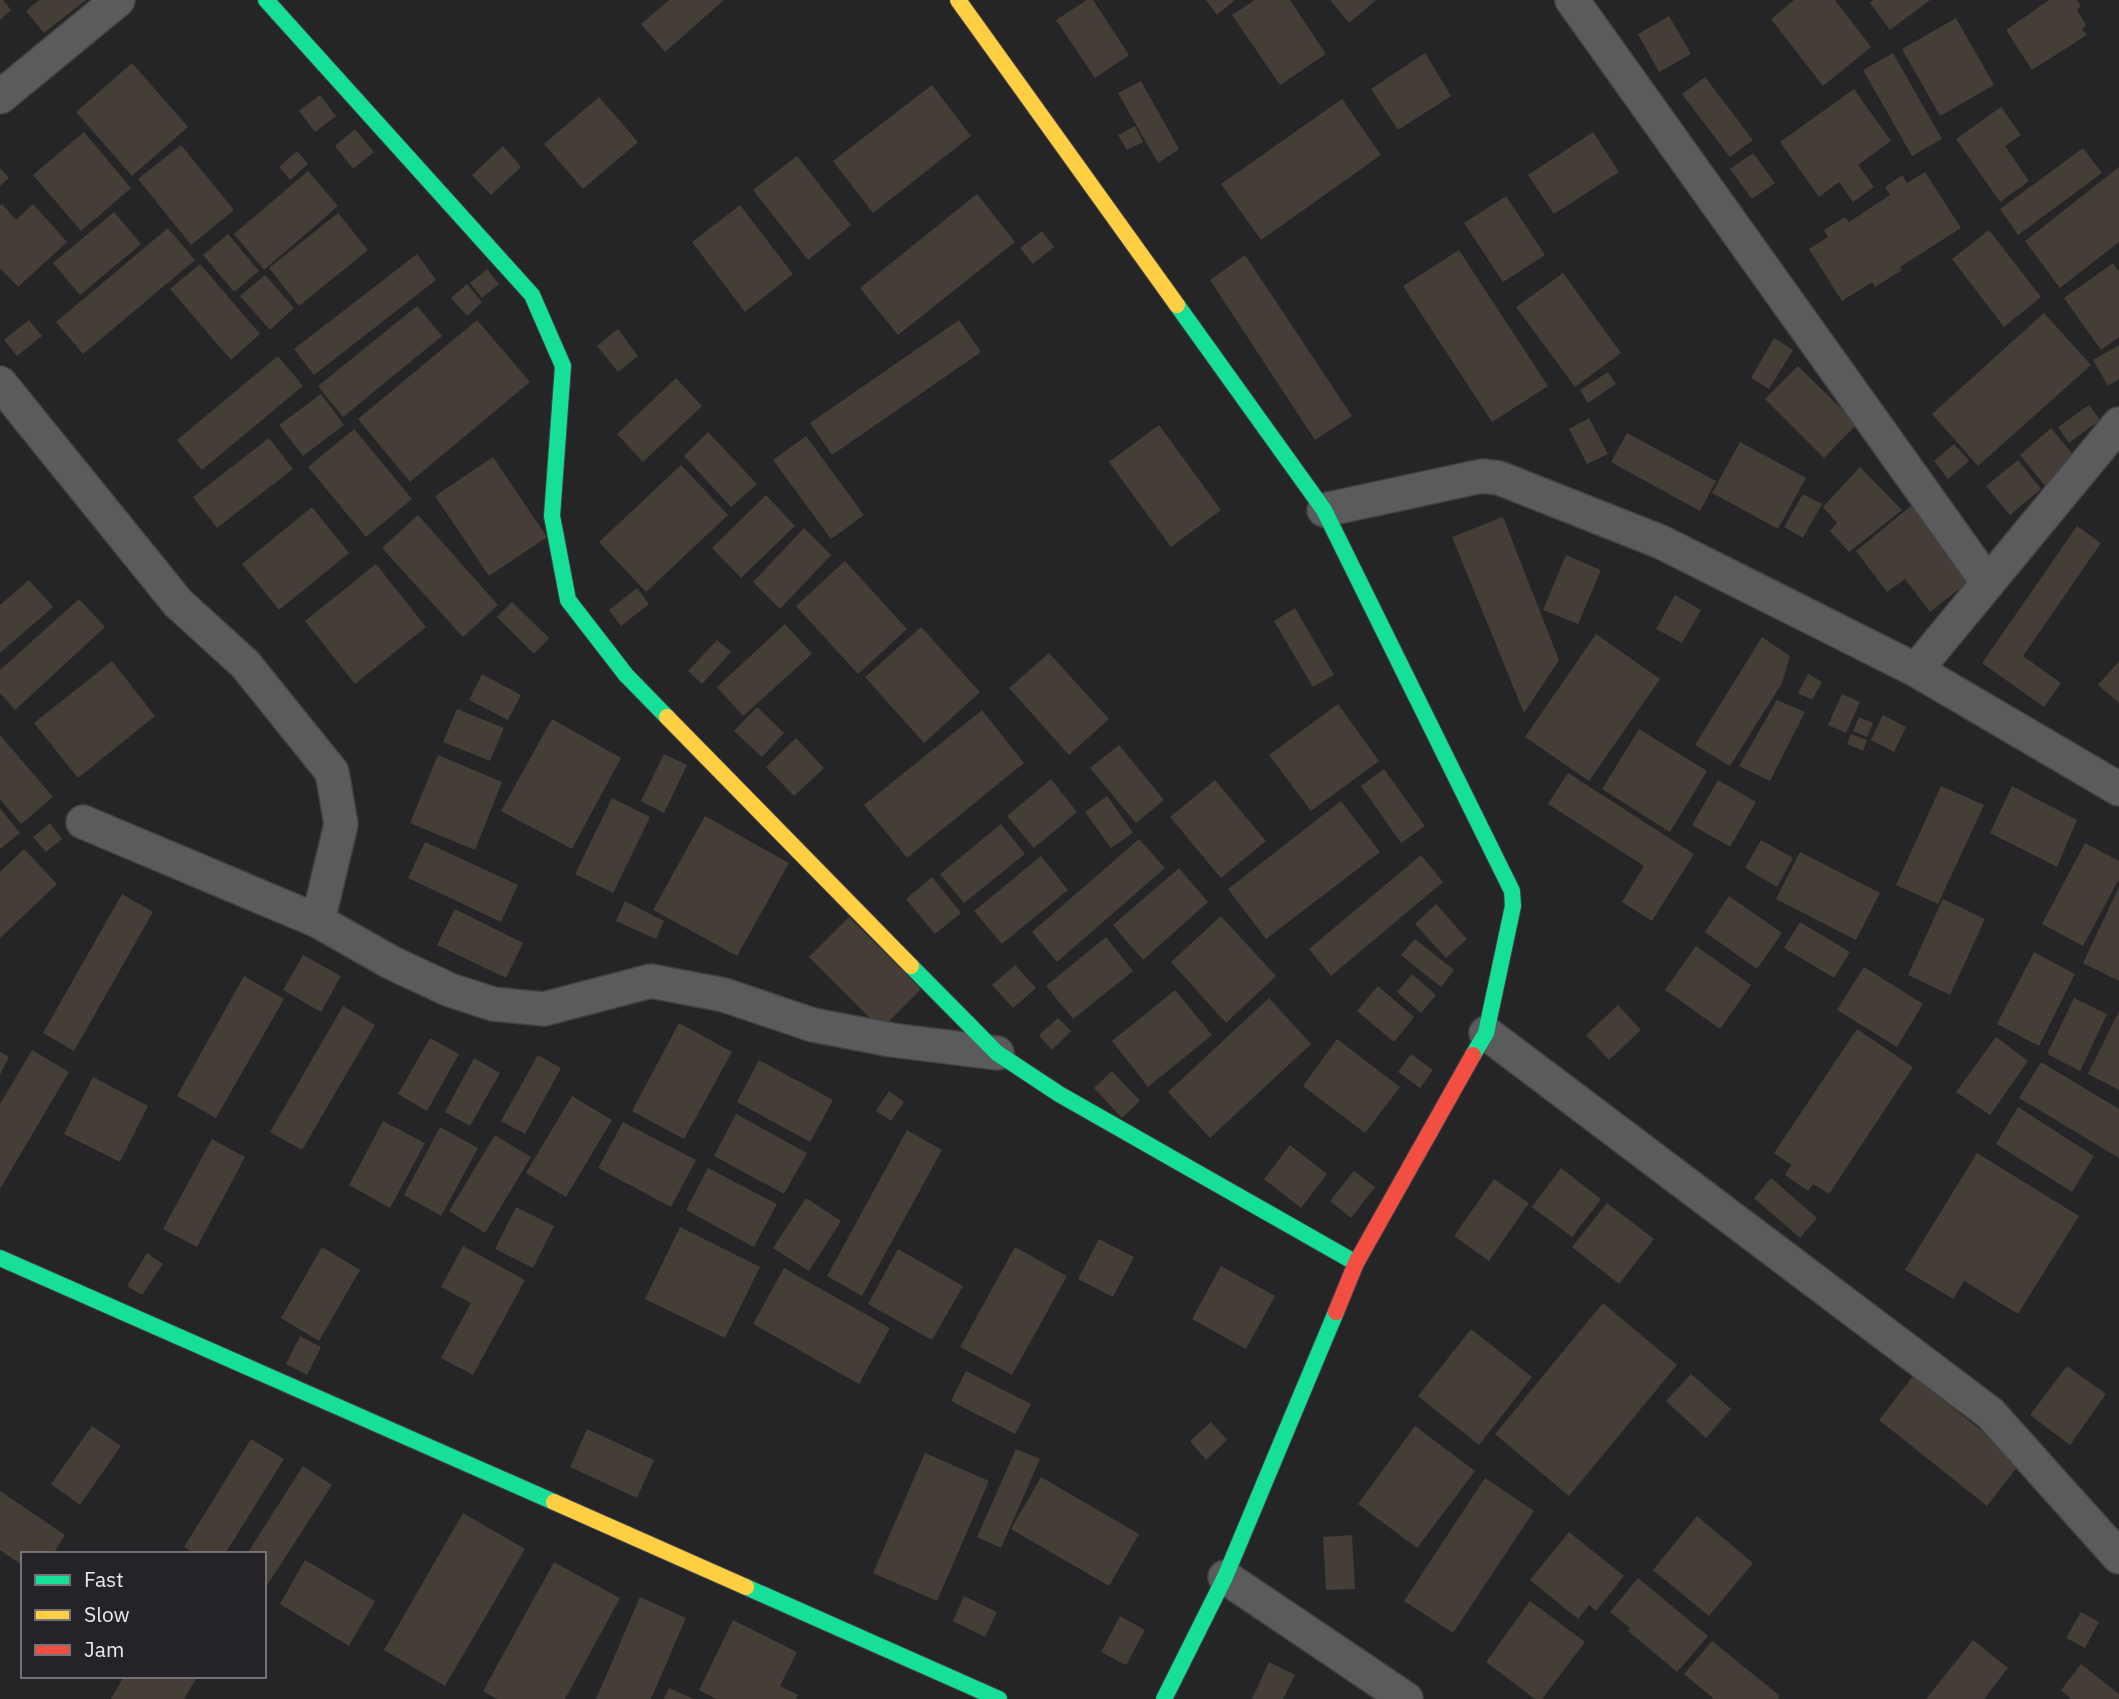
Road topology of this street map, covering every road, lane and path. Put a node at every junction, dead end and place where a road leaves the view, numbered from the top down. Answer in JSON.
{"nodes":[{"id":1,"x":118,"y":0,"type":"edge"},
{"id":2,"x":266,"y":0,"type":"edge"},
{"id":3,"x":958,"y":0,"type":"edge"},
{"id":4,"x":1572,"y":0,"type":"edge"},
{"id":5,"x":0,"y":97,"type":"edge"},
{"id":6,"x":0,"y":383,"type":"edge"},
{"id":7,"x":2119,"y":424,"type":"edge"},
{"id":8,"x":1324,"y":510,"type":"junction"},
{"id":9,"x":1989,"y":583,"type":"junction"},
{"id":10,"x":1916,"y":670,"type":"junction"},
{"id":11,"x":2119,"y":789,"type":"edge"},
{"id":12,"x":83,"y":822,"type":"dead end"},
{"id":13,"x":318,"y":921,"type":"junction"},
{"id":14,"x":1486,"y":1033,"type":"junction"},
{"id":15,"x":997,"y":1053,"type":"junction"},
{"id":16,"x":0,"y":1258,"type":"edge"},
{"id":17,"x":1356,"y":1263,"type":"junction"},
{"id":18,"x":2119,"y":1557,"type":"edge"},
{"id":19,"x":1224,"y":1577,"type":"junction"},
{"id":20,"x":999,"y":1699,"type":"edge"},
{"id":21,"x":1164,"y":1699,"type":"edge"},
{"id":22,"x":1406,"y":1699,"type":"edge"}],
"edges":[{"from":1,"to":5,"type":"street"},
{"from":2,"to":15,"type":"street"},
{"from":3,"to":8,"type":"street"},
{"from":4,"to":9,"type":"street"},
{"from":6,"to":13,"type":"street"},
{"from":7,"to":9,"type":"street"},
{"from":8,"to":10,"type":"street"},
{"from":8,"to":14,"type":"street"},
{"from":9,"to":10,"type":"street"},
{"from":10,"to":11,"type":"street"},
{"from":12,"to":13,"type":"street"},
{"from":13,"to":15,"type":"street"},
{"from":14,"to":17,"type":"street"},
{"from":14,"to":18,"type":"street"},
{"from":15,"to":17,"type":"street"},
{"from":16,"to":20,"type":"street"},
{"from":17,"to":19,"type":"street"},
{"from":19,"to":21,"type":"street"},
{"from":19,"to":22,"type":"street"}]}
